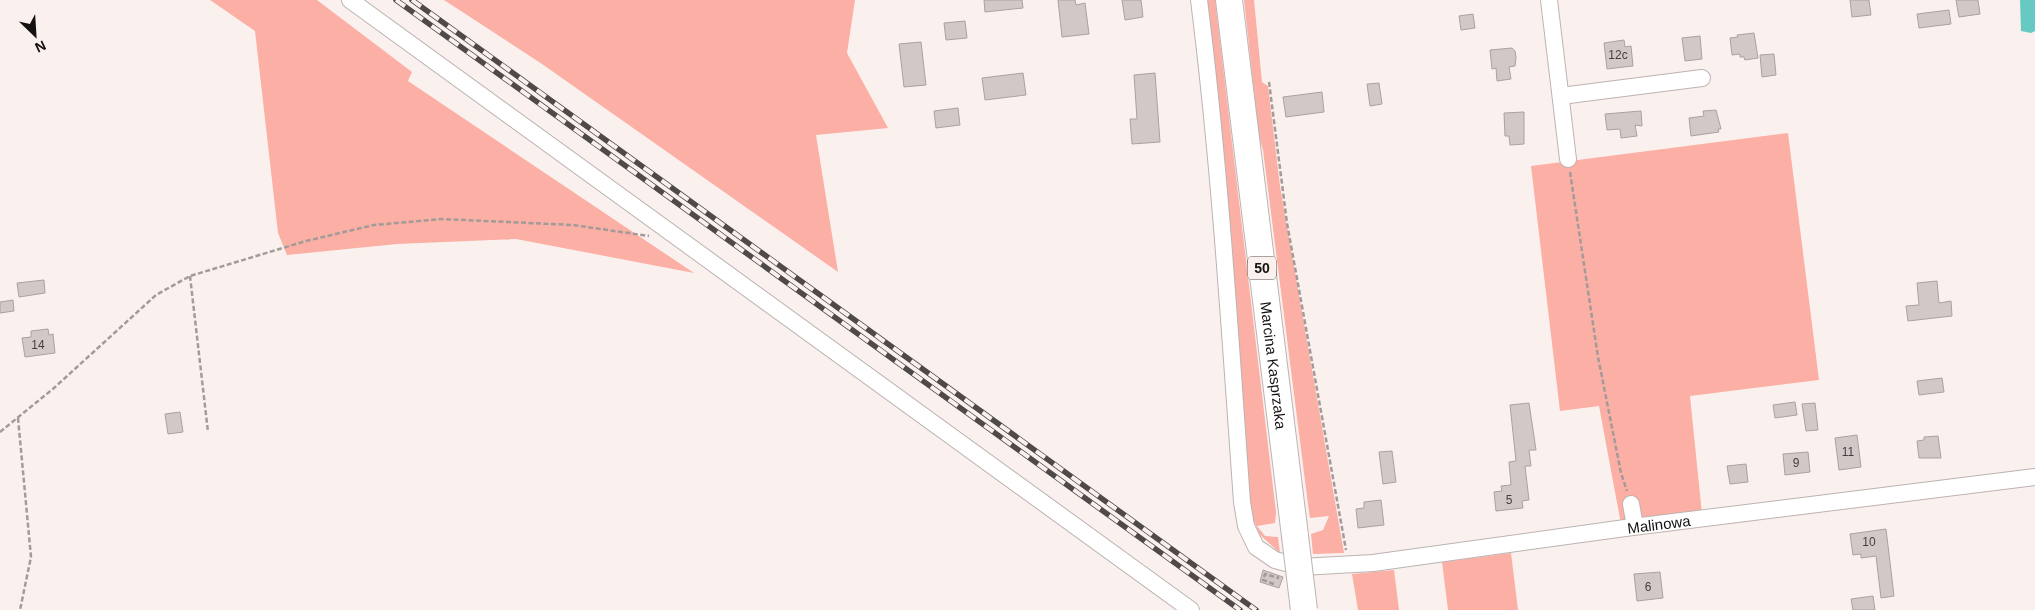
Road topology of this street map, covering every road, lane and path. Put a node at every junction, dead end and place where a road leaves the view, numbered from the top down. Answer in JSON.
{"nodes":[{"id":1,"x":350,"y":0,"type":"edge"},
{"id":2,"x":1199,"y":0,"type":"edge"},
{"id":3,"x":1229,"y":0,"type":"edge"},
{"id":4,"x":1550,"y":0,"type":"edge"},
{"id":5,"x":1702,"y":78,"type":"dead end"},
{"id":6,"x":1269,"y":82,"type":"dead end"},
{"id":7,"x":1561,"y":96,"type":"junction"},
{"id":8,"x":1568,"y":159,"type":"joint"},
{"id":9,"x":651,"y":236,"type":"dead end"},
{"id":10,"x":190,"y":276,"type":"junction"},
{"id":11,"x":18,"y":418,"type":"junction"},
{"id":12,"x":0,"y":432,"type":"edge"},
{"id":13,"x":208,"y":432,"type":"dead end"},
{"id":14,"x":2035,"y":477,"type":"edge"},
{"id":15,"x":1631,"y":504,"type":"joint"},
{"id":16,"x":1634,"y":526,"type":"junction"},
{"id":17,"x":1346,"y":556,"type":"dead end"},
{"id":18,"x":1269,"y":575,"type":"dead end"},
{"id":19,"x":1274,"y":584,"type":"dead end"},
{"id":20,"x":20,"y":610,"type":"edge"},
{"id":21,"x":1191,"y":610,"type":"edge"},
{"id":22,"x":1304,"y":610,"type":"edge"}],
"edges":[{"from":1,"to":21,"type":"street"},
{"from":2,"to":16,"type":"street","name":"Malinowa"},
{"from":3,"to":22,"type":"main road","name":"Marcina Kasprzaka","number":"50","bridge":true},
{"from":4,"to":7,"type":"street"},
{"from":5,"to":7,"type":"street"},
{"from":6,"to":17,"type":"path"},
{"from":7,"to":8,"type":"street"},
{"from":8,"to":15,"type":"path"},
{"from":9,"to":10,"type":"path"},
{"from":10,"to":11,"type":"path"},
{"from":10,"to":13,"type":"path"},
{"from":11,"to":12,"type":"path"},
{"from":11,"to":20,"type":"path"},
{"from":14,"to":16,"type":"street","name":"Malinowa"},
{"from":15,"to":16,"type":"street"},
{"from":18,"to":19,"type":"path"}]}
